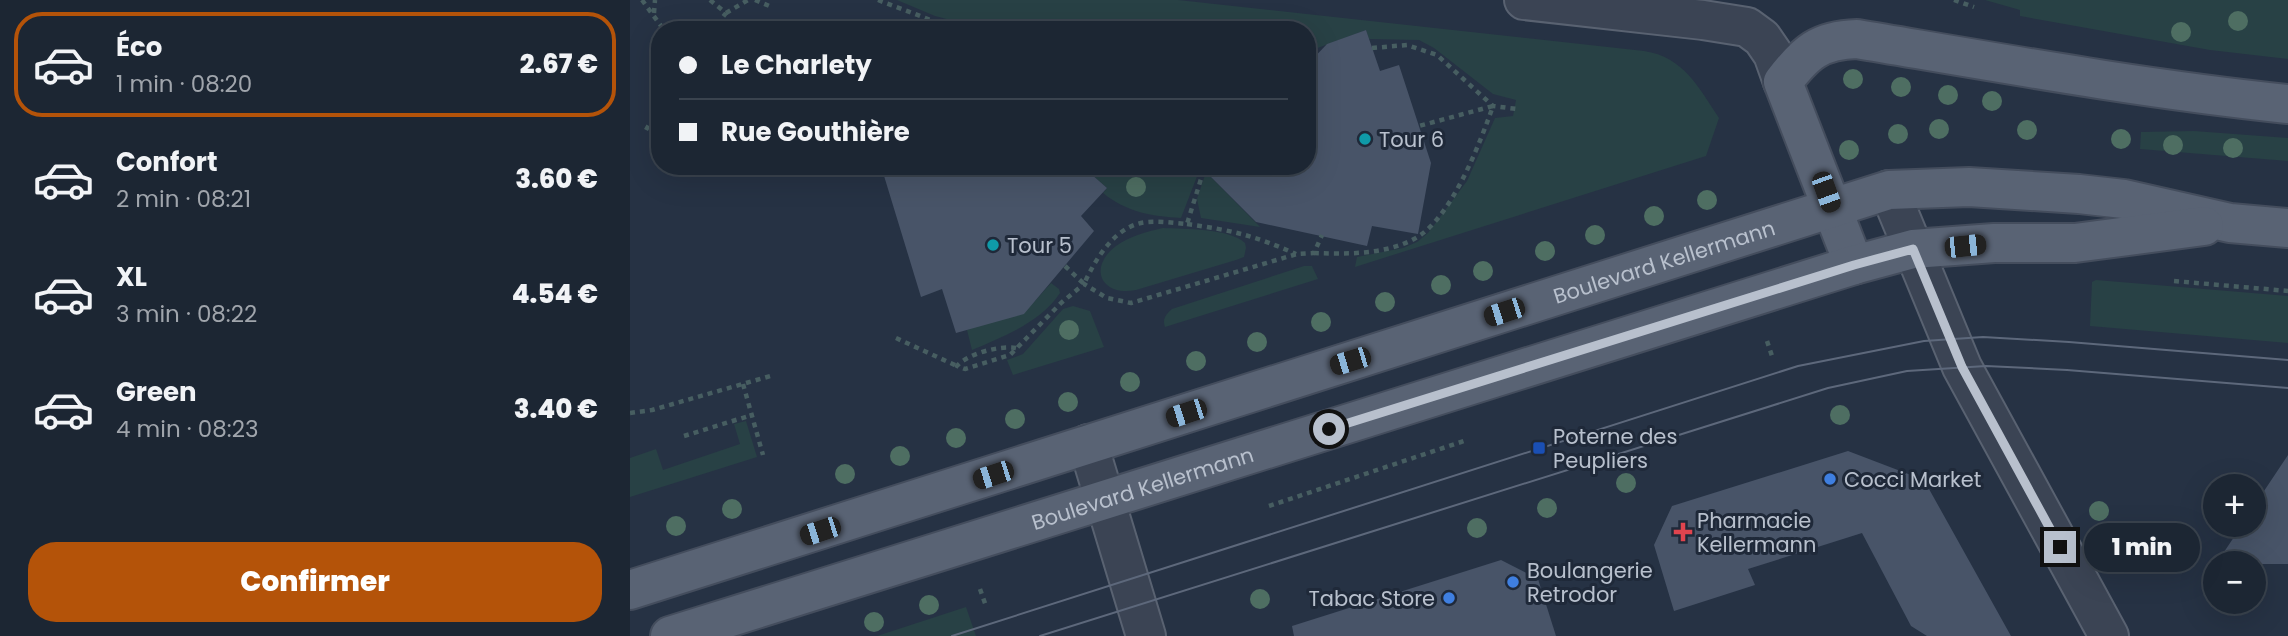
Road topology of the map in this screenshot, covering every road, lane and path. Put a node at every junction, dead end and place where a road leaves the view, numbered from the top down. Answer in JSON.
{"nodes":[{"id":1,"x":642,"y":0,"type":"edge"},
{"id":2,"x":656,"y":0,"type":"edge"},
{"id":3,"x":710,"y":0,"type":"edge"},
{"id":4,"x":748,"y":0,"type":"edge"},
{"id":5,"x":755,"y":0,"type":"edge"},
{"id":6,"x":878,"y":0,"type":"edge"},
{"id":7,"x":1524,"y":0,"type":"edge"},
{"id":8,"x":772,"y":7,"type":"dead end"},
{"id":9,"x":726,"y":13,"type":"junction"},
{"id":10,"x":654,"y":15,"type":"junction"},
{"id":11,"x":658,"y":21,"type":"edge"},
{"id":12,"x":720,"y":21,"type":"edge"},
{"id":13,"x":933,"y":21,"type":"edge"},
{"id":14,"x":1372,"y":48,"type":"dead end"},
{"id":15,"x":1783,"y":82,"type":"junction"},
{"id":16,"x":2288,"y":104,"type":"edge"},
{"id":17,"x":1493,"y":106,"type":"junction"},
{"id":18,"x":1517,"y":109,"type":"dead end"},
{"id":19,"x":651,"y":121,"type":"edge"},
{"id":20,"x":1419,"y":125,"type":"dead end"},
{"id":21,"x":646,"y":130,"type":"dead end"},
{"id":22,"x":1202,"y":175,"type":"edge"},
{"id":23,"x":1889,"y":190,"type":"junction"},
{"id":24,"x":1831,"y":208,"type":"junction"},
{"id":25,"x":2230,"y":223,"type":"junction"},
{"id":26,"x":1187,"y":224,"type":"junction"},
{"id":27,"x":2288,"y":228,"type":"edge"},
{"id":28,"x":1322,"y":235,"type":"dead end"},
{"id":29,"x":1913,"y":249,"type":"junction"},
{"id":30,"x":1314,"y":253,"type":"junction"},
{"id":31,"x":1297,"y":254,"type":"junction"},
{"id":32,"x":1854,"y":265,"type":"junction"},
{"id":33,"x":1065,"y":266,"type":"dead end"},
{"id":34,"x":1084,"y":284,"type":"junction"},
{"id":35,"x":896,"y":338,"type":"dead end"},
{"id":36,"x":1016,"y":348,"type":"junction"},
{"id":37,"x":957,"y":366,"type":"junction"},
{"id":38,"x":774,"y":375,"type":"dead end"},
{"id":39,"x":743,"y":384,"type":"junction"},
{"id":40,"x":630,"y":413,"type":"edge"},
{"id":41,"x":752,"y":415,"type":"junction"},
{"id":42,"x":684,"y":436,"type":"dead end"},
{"id":43,"x":1088,"y":444,"type":"junction"},
{"id":44,"x":764,"y":455,"type":"dead end"},
{"id":45,"x":1360,"y":475,"type":"dead end"},
{"id":46,"x":1105,"y":500,"type":"junction"},
{"id":47,"x":1269,"y":506,"type":"dead end"},
{"id":48,"x":978,"y":582,"type":"dead end"},
{"id":49,"x":630,"y":590,"type":"edge"},
{"id":50,"x":986,"y":606,"type":"dead end"},
{"id":51,"x":670,"y":636,"type":"edge"},
{"id":52,"x":1146,"y":636,"type":"edge"},
{"id":53,"x":2109,"y":636,"type":"edge"}],
"edges":[{"from":1,"to":10,"type":"path"},
{"from":2,"to":10,"type":"path"},
{"from":3,"to":9,"type":"path"},
{"from":4,"to":9,"type":"path"},
{"from":5,"to":8,"type":"path"},
{"from":6,"to":13,"type":"path"},
{"from":7,"to":15,"type":"street"},
{"from":9,"to":12,"type":"path"},
{"from":10,"to":11,"type":"path"},
{"from":14,"to":17,"type":"path"},
{"from":15,"to":16,"type":"main road"},
{"from":15,"to":24,"type":"main road"},
{"from":17,"to":18,"type":"path"},
{"from":17,"to":20,"type":"path"},
{"from":17,"to":30,"type":"path"},
{"from":19,"to":21,"type":"path"},
{"from":22,"to":26,"type":"path"},
{"from":23,"to":24,"type":"main road","name":"Boulevard Kellermann"},
{"from":23,"to":25,"type":"main road","name":"Boulevard Kellermann"},
{"from":23,"to":29,"type":"street"},
{"from":24,"to":32,"type":"main road"},
{"from":24,"to":43,"type":"main road","name":"Boulevard Kellermann"},
{"from":25,"to":27,"type":"main road","name":"Boulevard Kellermann"},
{"from":25,"to":29,"type":"main road","name":"Boulevard Kellermann"},
{"from":26,"to":31,"type":"path"},
{"from":26,"to":34,"type":"path"},
{"from":28,"to":30,"type":"path"},
{"from":29,"to":32,"type":"main road","name":"Boulevard Kellermann"},
{"from":29,"to":53,"type":"street"},
{"from":30,"to":31,"type":"path"},
{"from":31,"to":34,"type":"path"},
{"from":32,"to":46,"type":"main road","name":"Boulevard Kellermann"},
{"from":33,"to":34,"type":"path"},
{"from":34,"to":36,"type":"path"},
{"from":35,"to":37,"type":"path"},
{"from":36,"to":37,"type":"path"},
{"from":36,"to":37,"type":"path"},
{"from":38,"to":39,"type":"path"},
{"from":39,"to":40,"type":"path"},
{"from":39,"to":41,"type":"path"},
{"from":41,"to":42,"type":"path"},
{"from":41,"to":44,"type":"path"},
{"from":43,"to":46,"type":"street"},
{"from":43,"to":49,"type":"main road","name":"Boulevard Kellermann"},
{"from":45,"to":47,"type":"path"},
{"from":46,"to":51,"type":"main road","name":"Boulevard Kellermann"},
{"from":46,"to":52,"type":"street"},
{"from":48,"to":50,"type":"path"}]}
